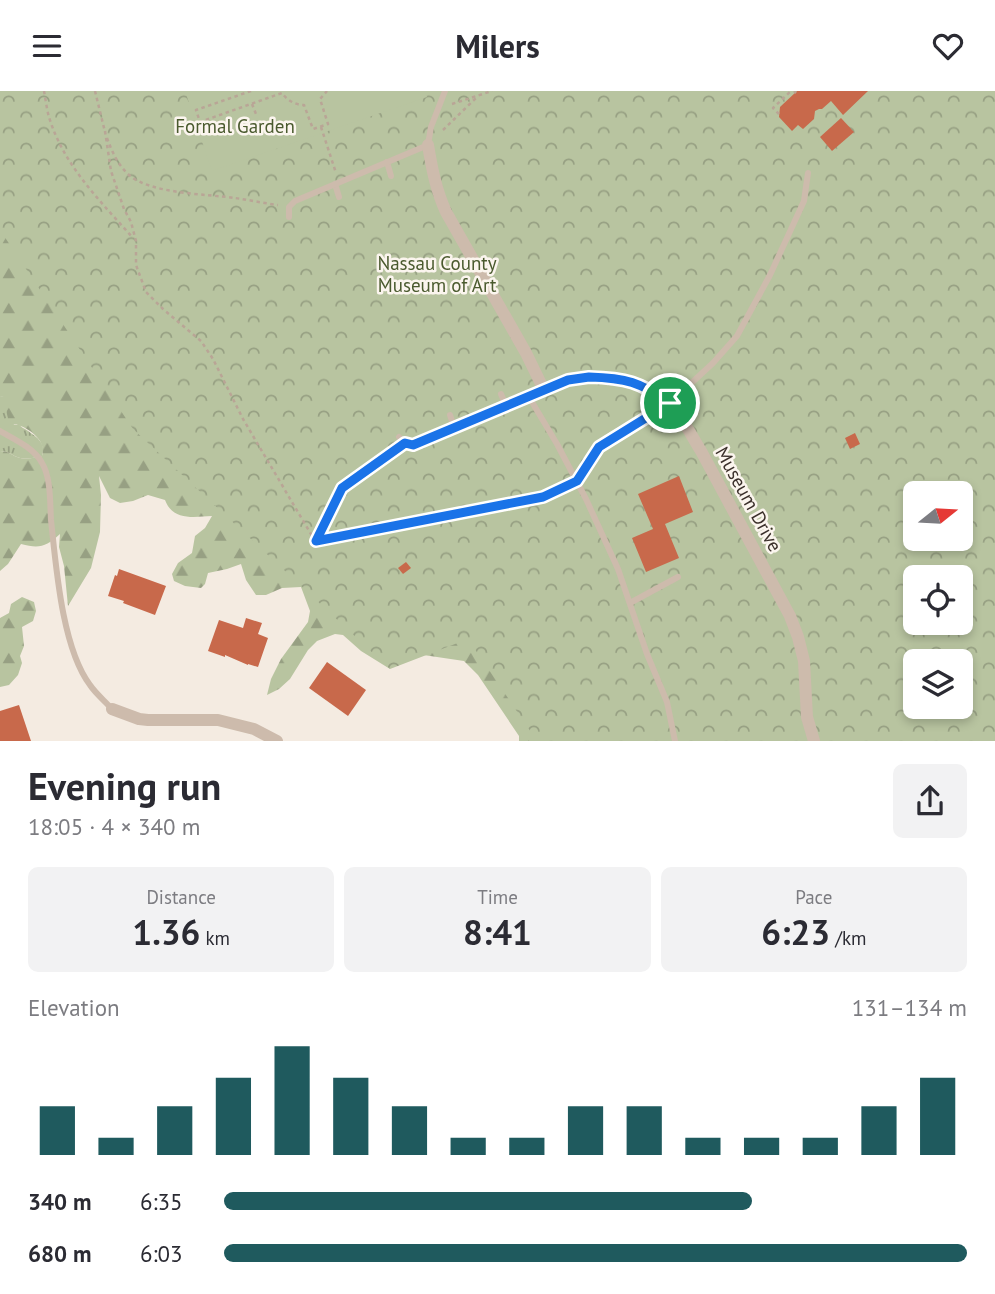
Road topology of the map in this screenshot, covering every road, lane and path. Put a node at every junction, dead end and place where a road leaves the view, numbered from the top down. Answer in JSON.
{"nodes":[{"id":1,"x":44,"y":91,"type":"edge"},
{"id":2,"x":94,"y":91,"type":"edge"},
{"id":3,"x":249,"y":91,"type":"edge"},
{"id":4,"x":327,"y":91,"type":"edge"},
{"id":5,"x":445,"y":91,"type":"edge"},
{"id":6,"x":492,"y":91,"type":"edge"},
{"id":7,"x":793,"y":92,"type":"edge"},
{"id":8,"x":477,"y":97,"type":"junction"},
{"id":9,"x":252,"y":104,"type":"junction"},
{"id":10,"x":437,"y":108,"type":"junction"},
{"id":11,"x":256,"y":114,"type":"dead end"},
{"id":12,"x":779,"y":114,"type":"dead end"},
{"id":13,"x":321,"y":127,"type":"junction"},
{"id":14,"x":105,"y":131,"type":"junction"},
{"id":15,"x":428,"y":145,"type":"junction"},
{"id":16,"x":387,"y":162,"type":"junction"},
{"id":17,"x":808,"y":173,"type":"dead end"},
{"id":18,"x":391,"y":176,"type":"dead end"},
{"id":19,"x":335,"y":184,"type":"junction"},
{"id":20,"x":339,"y":197,"type":"dead end"},
{"id":21,"x":289,"y":207,"type":"junction"},
{"id":22,"x":289,"y":217,"type":"dead end"},
{"id":23,"x":136,"y":241,"type":"junction"},
{"id":24,"x":544,"y":390,"type":"junction"},
{"id":25,"x":501,"y":394,"type":"dead end"},
{"id":26,"x":528,"y":397,"type":"junction"},
{"id":27,"x":670,"y":403,"type":"junction"},
{"id":28,"x":506,"y":406,"type":"junction"},
{"id":29,"x":450,"y":415,"type":"dead end"},
{"id":30,"x":454,"y":427,"type":"junction"},
{"id":31,"x":0,"y":431,"type":"edge"},
{"id":32,"x":399,"y":436,"type":"dead end"},
{"id":33,"x":405,"y":443,"type":"junction"},
{"id":34,"x":577,"y":481,"type":"junction"},
{"id":35,"x":316,"y":541,"type":"junction"},
{"id":36,"x":678,"y":577,"type":"dead end"},
{"id":37,"x":630,"y":603,"type":"junction"},
{"id":38,"x":112,"y":709,"type":"joint"},
{"id":39,"x":277,"y":741,"type":"edge"},
{"id":40,"x":675,"y":741,"type":"edge"},
{"id":41,"x":814,"y":741,"type":"edge"}],
"edges":[{"from":1,"to":23,"type":"path"},
{"from":2,"to":14,"type":"path"},
{"from":3,"to":9,"type":"path"},
{"from":4,"to":13,"type":"path"},
{"from":5,"to":10,"type":"lane"},
{"from":6,"to":8,"type":"path"},
{"from":7,"to":12,"type":"path"},
{"from":8,"to":10,"type":"path"},
{"from":8,"to":15,"type":"path"},
{"from":9,"to":11,"type":"path"},
{"from":9,"to":13,"type":"path"},
{"from":10,"to":15,"type":"lane"},
{"from":13,"to":19,"type":"path"},
{"from":14,"to":21,"type":"path"},
{"from":14,"to":23,"type":"path"},
{"from":15,"to":16,"type":"lane"},
{"from":15,"to":24,"type":"street"},
{"from":16,"to":18,"type":"lane"},
{"from":16,"to":19,"type":"lane"},
{"from":17,"to":27,"type":"lane"},
{"from":19,"to":20,"type":"lane"},
{"from":19,"to":21,"type":"lane"},
{"from":21,"to":22,"type":"lane"},
{"from":23,"to":35,"type":"path"},
{"from":24,"to":26,"type":"lane"},
{"from":24,"to":27,"type":"street","name":"Museum Drive"},
{"from":25,"to":28,"type":"lane"},
{"from":26,"to":28,"type":"lane"},
{"from":26,"to":34,"type":"lane"},
{"from":27,"to":34,"type":"path"},
{"from":27,"to":41,"type":"street","name":"Museum Drive"},
{"from":28,"to":30,"type":"lane"},
{"from":29,"to":30,"type":"lane"},
{"from":30,"to":33,"type":"lane"},
{"from":31,"to":38,"type":"lane"},
{"from":32,"to":33,"type":"lane"},
{"from":33,"to":35,"type":"path"},
{"from":34,"to":35,"type":"path"},
{"from":34,"to":37,"type":"lane"},
{"from":36,"to":37,"type":"lane"},
{"from":37,"to":40,"type":"lane"},
{"from":38,"to":39,"type":"street"}]}
